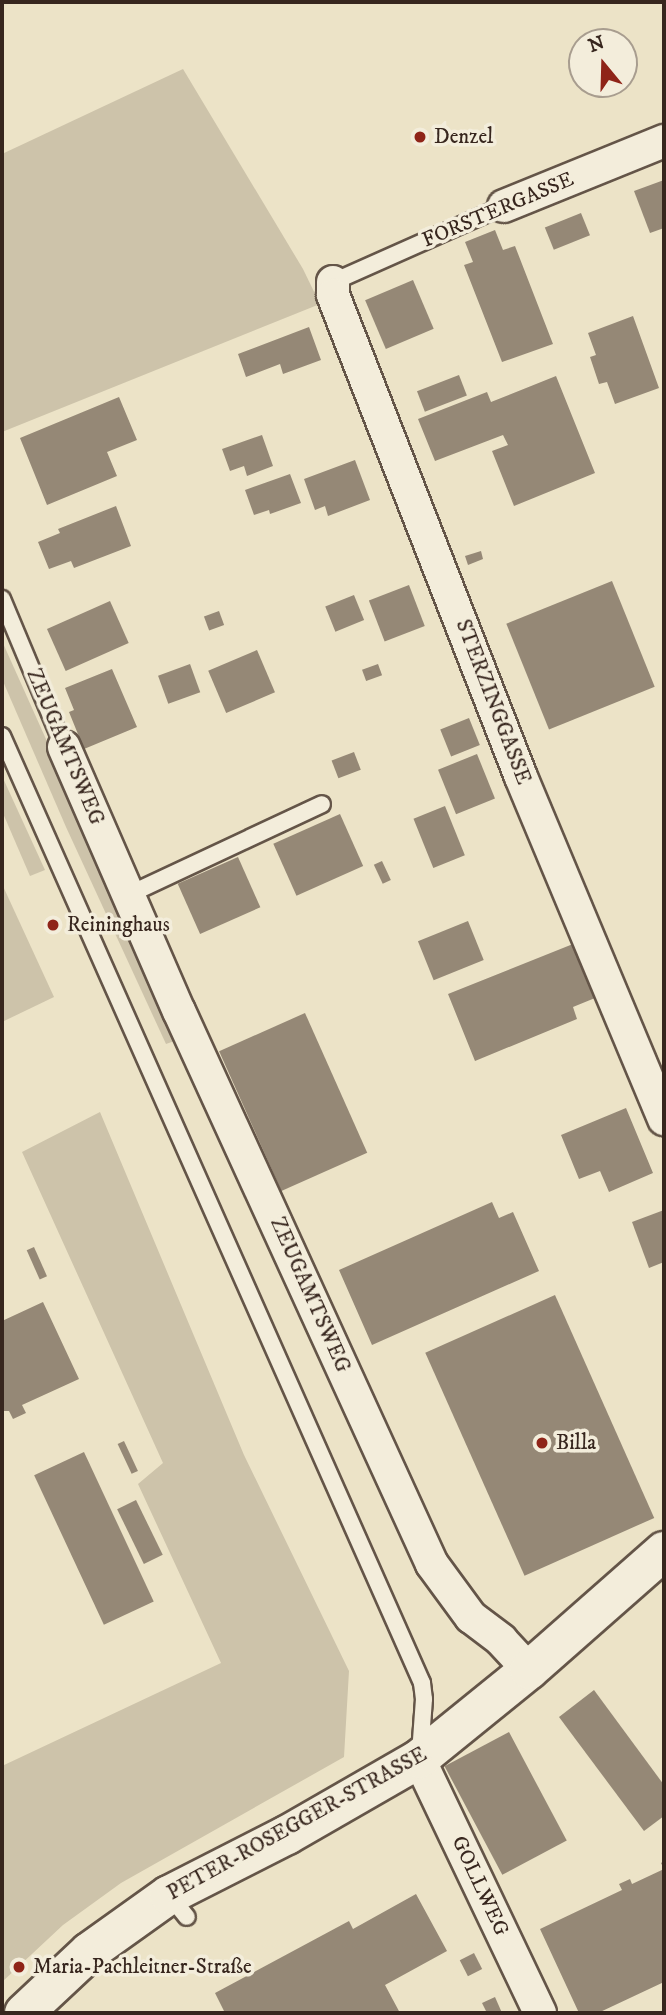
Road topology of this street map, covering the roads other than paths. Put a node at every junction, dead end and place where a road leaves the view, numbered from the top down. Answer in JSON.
{"nodes":[{"id":1,"x":664,"y":141,"type":"edge"},
{"id":2,"x":505,"y":206,"type":"joint"},
{"id":3,"x":333,"y":282,"type":"joint"},
{"id":4,"x":2,"y":599,"type":"edge"},
{"id":5,"x":2,"y":736,"type":"edge"},
{"id":6,"x":64,"y":747,"type":"joint"},
{"id":7,"x":322,"y":804,"type":"dead end"},
{"id":8,"x":128,"y":895,"type":"junction"},
{"id":9,"x":664,"y":1119,"type":"edge"},
{"id":10,"x":664,"y":1551,"type":"edge"},
{"id":11,"x":529,"y":1670,"type":"junction"},
{"id":12,"x":419,"y":1759,"type":"junction"},
{"id":13,"x":23,"y":2013,"type":"edge"},
{"id":14,"x":540,"y":2013,"type":"edge"}],
"edges":[{"from":1,"to":2,"type":"street","name":"FORSTERGASSE"},
{"from":2,"to":3,"type":"lane","name":"FORSTERGASSE"},
{"from":3,"to":9,"type":"street","name":"STERZINGGASSE"},
{"from":4,"to":6,"type":"lane","name":"ZEUGAMTSWEG"},
{"from":5,"to":12,"type":"lane"},
{"from":6,"to":8,"type":"street","name":"ZEUGAMTSWEG"},
{"from":7,"to":8,"type":"lane"},
{"from":8,"to":11,"type":"street","name":"ZEUGAMTSWEG"},
{"from":10,"to":11,"type":"main road","name":"PETER-ROSEGGER-STRASSE"},
{"from":11,"to":12,"type":"main road","name":"PETER-ROSEGGER-STRASSE"},
{"from":12,"to":13,"type":"main road","name":"PETER-ROSEGGER-STRASSE"},
{"from":12,"to":14,"type":"street","name":"GOLLWEG"}]}
